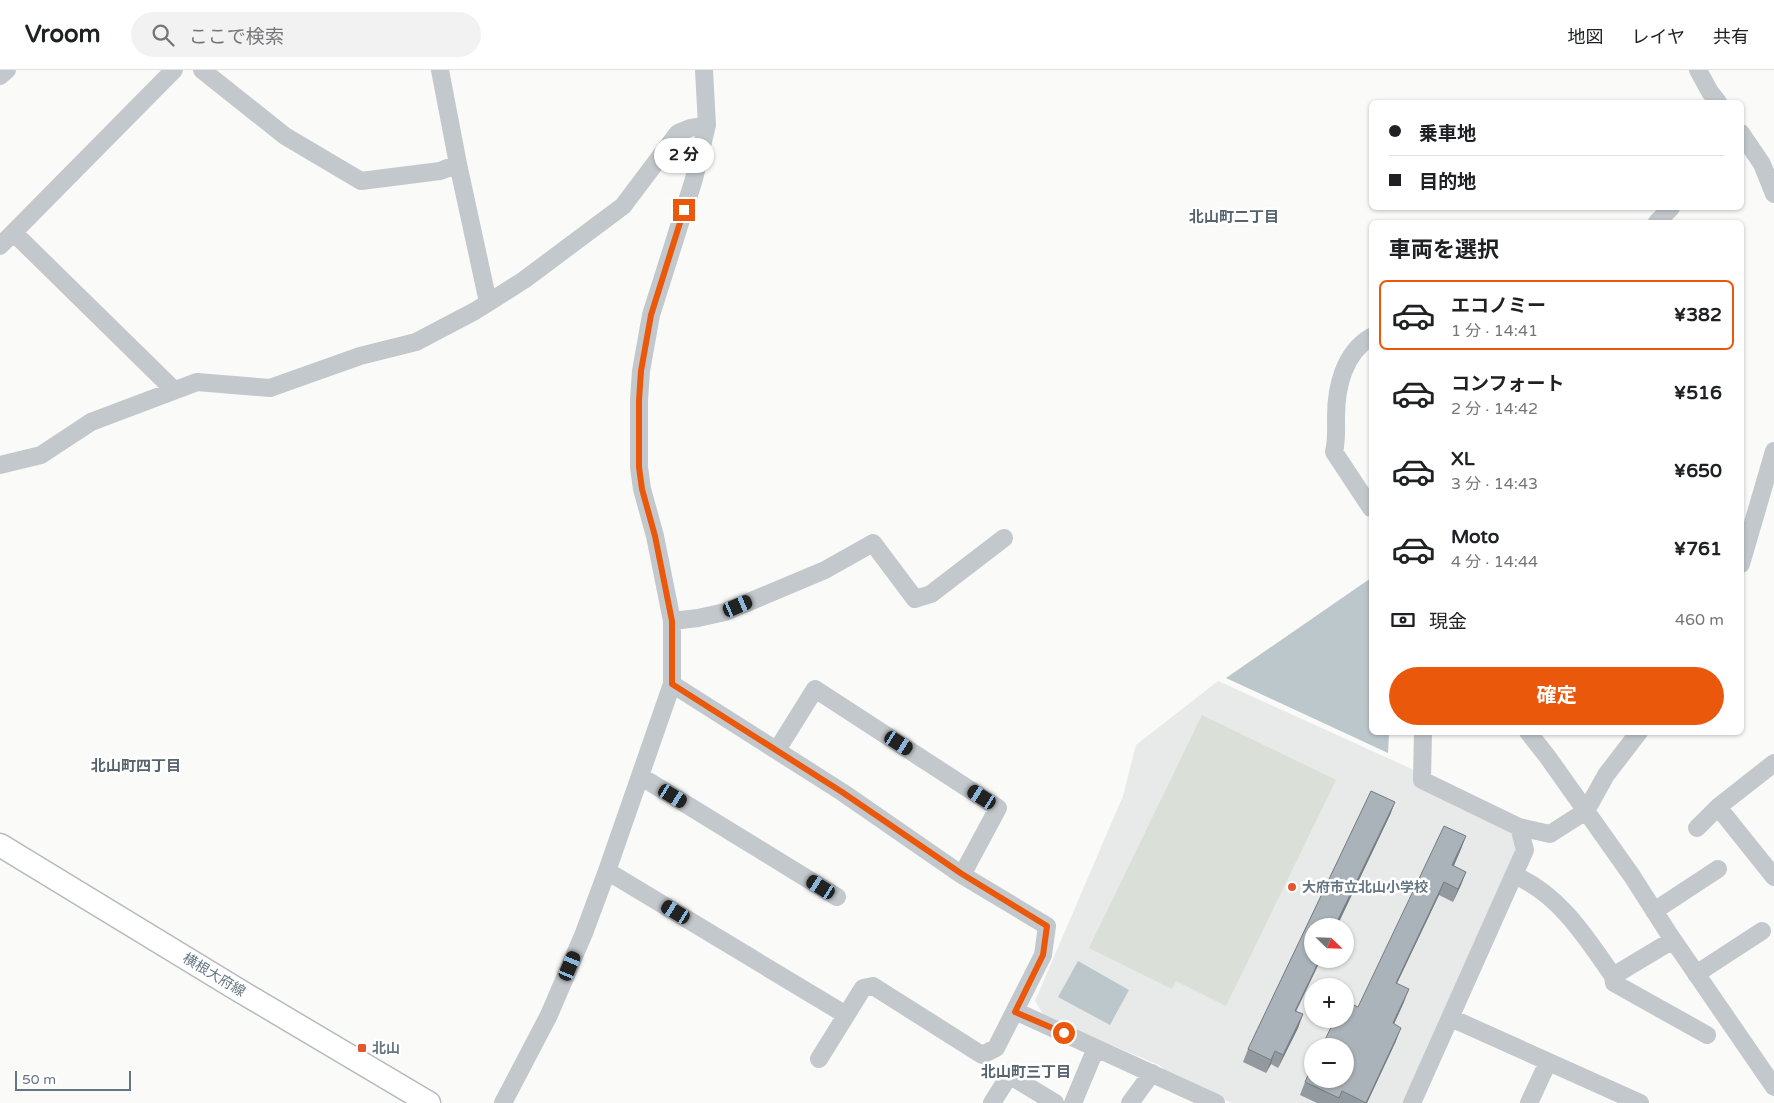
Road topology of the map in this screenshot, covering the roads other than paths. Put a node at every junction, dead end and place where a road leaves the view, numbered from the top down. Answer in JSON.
{"nodes":[{"id":1,"x":7,"y":70,"type":"edge"},
{"id":2,"x":174,"y":70,"type":"edge"},
{"id":3,"x":202,"y":70,"type":"edge"},
{"id":4,"x":440,"y":70,"type":"edge"},
{"id":5,"x":704,"y":70,"type":"edge"},
{"id":6,"x":1698,"y":70,"type":"edge"},
{"id":7,"x":0,"y":76,"type":"edge"},
{"id":8,"x":1716,"y":100,"type":"edge"},
{"id":9,"x":707,"y":125,"type":"junction"},
{"id":10,"x":1744,"y":138,"type":"edge"},
{"id":11,"x":458,"y":164,"type":"junction"},
{"id":12,"x":1774,"y":194,"type":"edge"},
{"id":13,"x":1669,"y":210,"type":"edge"},
{"id":14,"x":1658,"y":220,"type":"edge"},
{"id":15,"x":14,"y":233,"type":"junction"},
{"id":16,"x":0,"y":246,"type":"edge"},
{"id":17,"x":488,"y":302,"type":"junction"},
{"id":18,"x":1369,"y":339,"type":"edge"},
{"id":19,"x":174,"y":390,"type":"junction"},
{"id":20,"x":1774,"y":450,"type":"edge"},
{"id":21,"x":0,"y":465,"type":"edge"},
{"id":22,"x":1369,"y":505,"type":"edge"},
{"id":23,"x":1004,"y":538,"type":"dead end"},
{"id":24,"x":1744,"y":554,"type":"edge"},
{"id":25,"x":672,"y":621,"type":"junction"},
{"id":26,"x":672,"y":684,"type":"junction"},
{"id":27,"x":1423,"y":735,"type":"edge"},
{"id":28,"x":1530,"y":735,"type":"edge"},
{"id":29,"x":1637,"y":735,"type":"edge"},
{"id":30,"x":776,"y":750,"type":"junction"},
{"id":31,"x":1774,"y":763,"type":"edge"},
{"id":32,"x":640,"y":776,"type":"junction"},
{"id":33,"x":1718,"y":808,"type":"junction"},
{"id":34,"x":1586,"y":811,"type":"junction"},
{"id":35,"x":1519,"y":827,"type":"junction"},
{"id":36,"x":1697,"y":828,"type":"dead end"},
{"id":37,"x":0,"y":845,"type":"edge"},
{"id":38,"x":1718,"y":869,"type":"dead end"},
{"id":39,"x":608,"y":871,"type":"junction"},
{"id":40,"x":962,"y":874,"type":"junction"},
{"id":41,"x":1514,"y":875,"type":"junction"},
{"id":42,"x":1774,"y":877,"type":"edge"},
{"id":43,"x":837,"y":897,"type":"dead end"},
{"id":44,"x":1654,"y":911,"type":"junction"},
{"id":45,"x":1762,"y":931,"type":"dead end"},
{"id":46,"x":1673,"y":940,"type":"junction"},
{"id":47,"x":1696,"y":974,"type":"junction"},
{"id":48,"x":1613,"y":976,"type":"junction"},
{"id":49,"x":1015,"y":1012,"type":"junction"},
{"id":50,"x":846,"y":1015,"type":"junction"},
{"id":51,"x":1451,"y":1018,"type":"junction"},
{"id":52,"x":1707,"y":1035,"type":"dead end"},
{"id":53,"x":1096,"y":1048,"type":"junction"},
{"id":54,"x":819,"y":1059,"type":"dead end"},
{"id":55,"x":1548,"y":1062,"type":"junction"},
{"id":56,"x":1152,"y":1073,"type":"junction"},
{"id":57,"x":1774,"y":1087,"type":"edge"},
{"id":58,"x":1637,"y":1102,"type":"edge"},
{"id":59,"x":429,"y":1103,"type":"edge"},
{"id":60,"x":503,"y":1103,"type":"edge"},
{"id":61,"x":992,"y":1103,"type":"edge"},
{"id":62,"x":1055,"y":1103,"type":"edge"},
{"id":63,"x":1073,"y":1103,"type":"edge"},
{"id":64,"x":1130,"y":1103,"type":"edge"},
{"id":65,"x":1216,"y":1103,"type":"edge"},
{"id":66,"x":1412,"y":1103,"type":"edge"},
{"id":67,"x":1529,"y":1103,"type":"edge"}],
"edges":[{"from":1,"to":7,"type":"street"},
{"from":2,"to":15,"type":"street"},
{"from":3,"to":11,"type":"street"},
{"from":4,"to":11,"type":"street"},
{"from":5,"to":9,"type":"street"},
{"from":6,"to":8,"type":"street"},
{"from":9,"to":17,"type":"street"},
{"from":9,"to":25,"type":"street"},
{"from":10,"to":12,"type":"street"},
{"from":11,"to":17,"type":"street"},
{"from":13,"to":14,"type":"street"},
{"from":15,"to":16,"type":"street"},
{"from":15,"to":19,"type":"street"},
{"from":17,"to":19,"type":"street"},
{"from":18,"to":22,"type":"street"},
{"from":19,"to":21,"type":"street"},
{"from":20,"to":24,"type":"street"},
{"from":23,"to":25,"type":"street"},
{"from":25,"to":26,"type":"street"},
{"from":26,"to":30,"type":"street"},
{"from":26,"to":32,"type":"street"},
{"from":27,"to":35,"type":"street"},
{"from":28,"to":34,"type":"street"},
{"from":29,"to":34,"type":"street"},
{"from":30,"to":40,"type":"street"},
{"from":30,"to":40,"type":"street"},
{"from":31,"to":33,"type":"street"},
{"from":32,"to":39,"type":"street"},
{"from":32,"to":43,"type":"street"},
{"from":33,"to":36,"type":"street"},
{"from":33,"to":42,"type":"street"},
{"from":34,"to":35,"type":"street"},
{"from":34,"to":44,"type":"street"},
{"from":35,"to":41,"type":"street"},
{"from":37,"to":59,"type":"main road","name":"横根大府線"},
{"from":38,"to":44,"type":"street"},
{"from":39,"to":50,"type":"street"},
{"from":39,"to":60,"type":"street"},
{"from":40,"to":49,"type":"street"},
{"from":41,"to":48,"type":"street"},
{"from":41,"to":51,"type":"street"},
{"from":44,"to":46,"type":"street"},
{"from":45,"to":47,"type":"street"},
{"from":46,"to":47,"type":"street"},
{"from":46,"to":48,"type":"street"},
{"from":47,"to":57,"type":"street"},
{"from":48,"to":52,"type":"street"},
{"from":49,"to":50,"type":"street"},
{"from":49,"to":53,"type":"street"},
{"from":50,"to":54,"type":"street"},
{"from":51,"to":55,"type":"street"},
{"from":51,"to":66,"type":"street"},
{"from":53,"to":56,"type":"street"},
{"from":53,"to":63,"type":"street"},
{"from":55,"to":58,"type":"street"},
{"from":55,"to":67,"type":"street"},
{"from":56,"to":64,"type":"street"},
{"from":56,"to":65,"type":"street"},
{"from":61,"to":62,"type":"street"}]}
